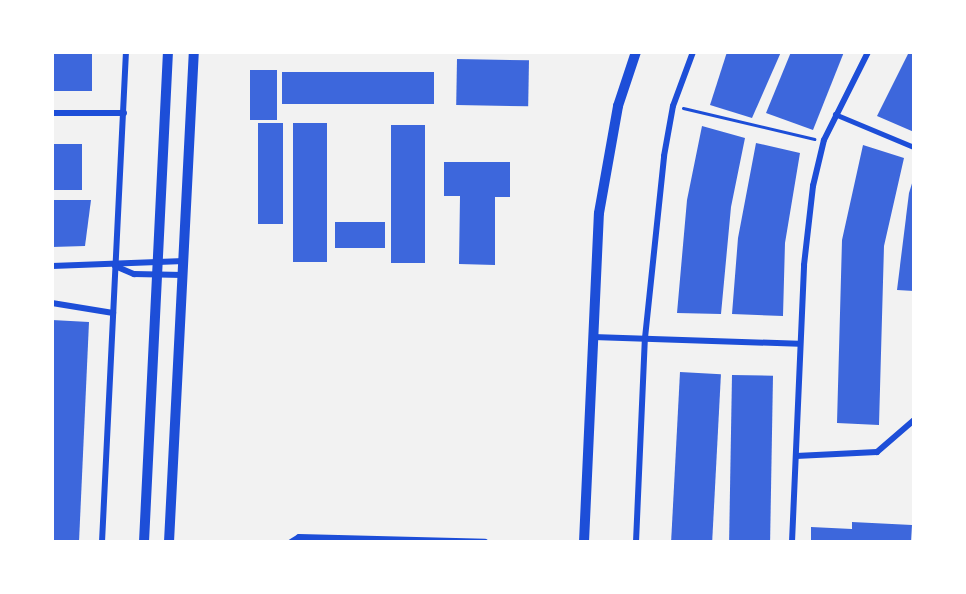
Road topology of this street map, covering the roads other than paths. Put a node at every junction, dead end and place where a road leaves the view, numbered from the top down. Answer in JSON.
{"nodes":[{"id":1,"x":126,"y":52,"type":"edge"},
{"id":2,"x":168,"y":52,"type":"edge"},
{"id":3,"x":195,"y":52,"type":"edge"},
{"id":4,"x":636,"y":52,"type":"edge"},
{"id":5,"x":693,"y":52,"type":"edge"},
{"id":6,"x":868,"y":52,"type":"edge"},
{"id":7,"x":52,"y":113,"type":"edge"},
{"id":8,"x":124,"y":113,"type":"junction"},
{"id":9,"x":835,"y":114,"type":"junction"},
{"id":10,"x":914,"y":147,"type":"edge"},
{"id":11,"x":159,"y":260,"type":"junction"},
{"id":12,"x":184,"y":261,"type":"junction"},
{"id":13,"x":52,"y":266,"type":"edge"},
{"id":14,"x":115,"y":266,"type":"junction"},
{"id":15,"x":158,"y":274,"type":"junction"},
{"id":16,"x":183,"y":275,"type":"junction"},
{"id":17,"x":52,"y":303,"type":"edge"},
{"id":18,"x":113,"y":313,"type":"junction"},
{"id":19,"x":591,"y":337,"type":"junction"},
{"id":20,"x":645,"y":339,"type":"junction"},
{"id":21,"x":799,"y":344,"type":"junction"},
{"id":22,"x":914,"y":420,"type":"edge"},
{"id":23,"x":796,"y":456,"type":"junction"},
{"id":24,"x":102,"y":542,"type":"edge"},
{"id":25,"x":144,"y":542,"type":"edge"},
{"id":26,"x":168,"y":542,"type":"edge"},
{"id":27,"x":291,"y":542,"type":"edge"},
{"id":28,"x":485,"y":542,"type":"edge"},
{"id":29,"x":584,"y":542,"type":"edge"},
{"id":30,"x":636,"y":542,"type":"edge"},
{"id":31,"x":792,"y":542,"type":"edge"}],
"edges":[{"from":1,"to":8,"type":"street"},
{"from":2,"to":11,"type":"street"},
{"from":3,"to":12,"type":"street"},
{"from":4,"to":19,"type":"street"},
{"from":5,"to":20,"type":"street"},
{"from":6,"to":9,"type":"street"},
{"from":7,"to":8,"type":"street"},
{"from":8,"to":14,"type":"street"},
{"from":9,"to":10,"type":"lane"},
{"from":9,"to":21,"type":"street"},
{"from":11,"to":12,"type":"street"},
{"from":11,"to":14,"type":"street"},
{"from":11,"to":15,"type":"street"},
{"from":12,"to":16,"type":"street"},
{"from":13,"to":14,"type":"street"},
{"from":14,"to":15,"type":"street"},
{"from":14,"to":18,"type":"street"},
{"from":15,"to":16,"type":"street"},
{"from":15,"to":25,"type":"street"},
{"from":16,"to":26,"type":"street"},
{"from":17,"to":18,"type":"street"},
{"from":18,"to":24,"type":"street"},
{"from":19,"to":20,"type":"street"},
{"from":19,"to":29,"type":"street"},
{"from":20,"to":21,"type":"street"},
{"from":20,"to":30,"type":"street"},
{"from":21,"to":23,"type":"street"},
{"from":22,"to":23,"type":"street"},
{"from":23,"to":31,"type":"street"},
{"from":27,"to":28,"type":"street"}]}
